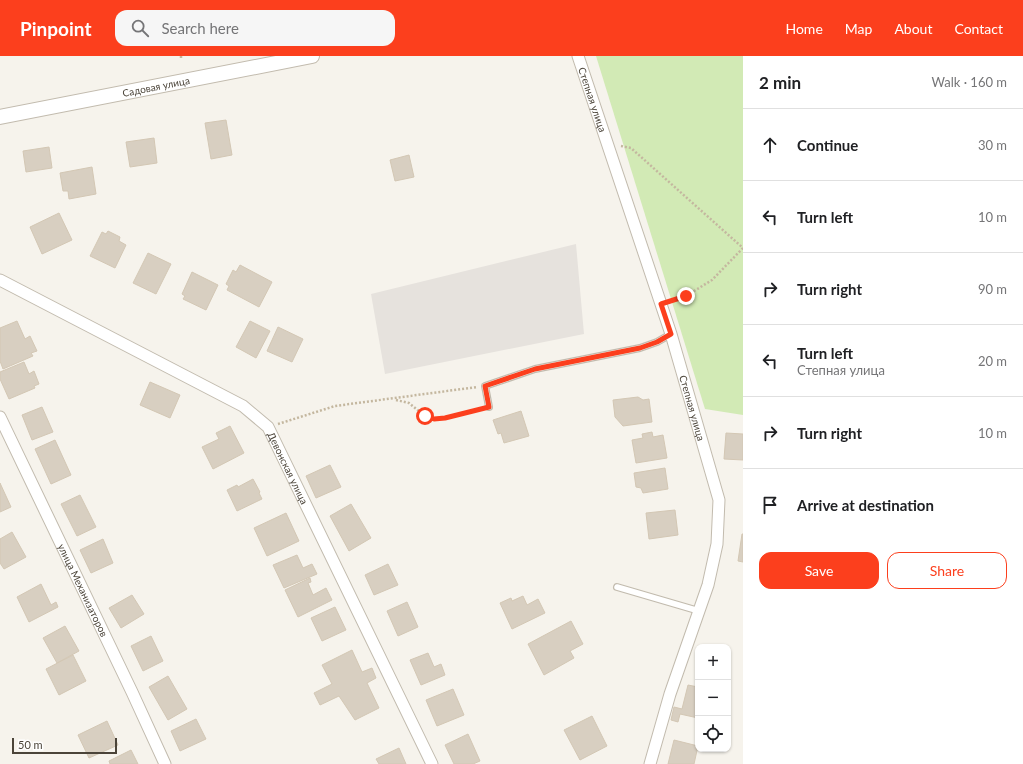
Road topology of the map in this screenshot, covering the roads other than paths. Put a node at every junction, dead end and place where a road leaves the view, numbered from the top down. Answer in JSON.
{"nodes":[{"id":1,"x":312,"y":56,"type":"edge"},
{"id":2,"x":578,"y":56,"type":"edge"},
{"id":3,"x":0,"y":117,"type":"edge"},
{"id":4,"x":0,"y":280,"type":"edge"},
{"id":5,"x":671,"y":334,"type":"junction"},
{"id":6,"x":489,"y":407,"type":"road end"},
{"id":7,"x":0,"y":417,"type":"edge"},
{"id":8,"x":617,"y":587,"type":"dead end"},
{"id":9,"x":699,"y":611,"type":"junction"},
{"id":10,"x":164,"y":764,"type":"edge"},
{"id":11,"x":432,"y":764,"type":"edge"},
{"id":12,"x":650,"y":764,"type":"edge"}],
"edges":[{"from":1,"to":3,"type":"street","name":"Садовая улица"},
{"from":2,"to":5,"type":"street","name":"Степная улица"},
{"from":4,"to":11,"type":"street","name":"Девонская улица"},
{"from":5,"to":6,"type":"lane"},
{"from":5,"to":9,"type":"street","name":"Степная улица"},
{"from":7,"to":10,"type":"street","name":"улица Механизаторов"},
{"from":8,"to":9,"type":"lane"},
{"from":9,"to":12,"type":"street","name":"Степная улица"}]}
